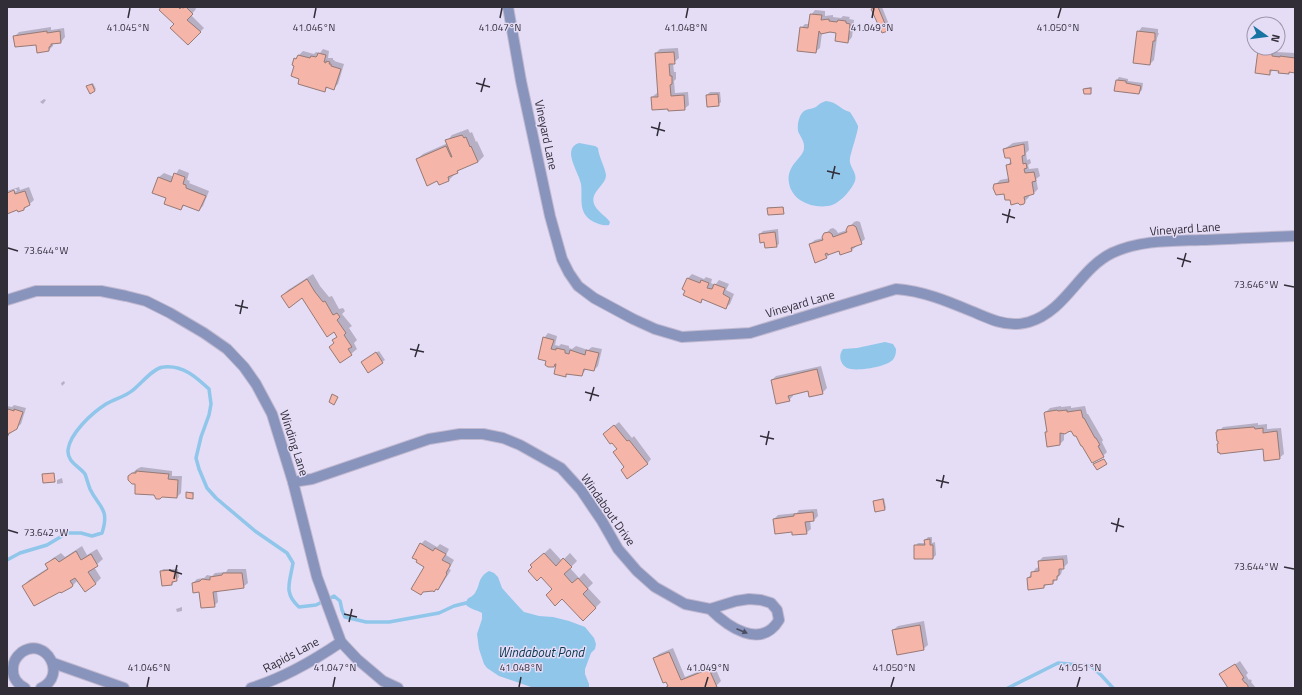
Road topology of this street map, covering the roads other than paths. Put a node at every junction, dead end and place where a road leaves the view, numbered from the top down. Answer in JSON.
{"nodes":[{"id":1,"x":508,"y":7,"type":"edge"},
{"id":2,"x":1295,"y":236,"type":"edge"},
{"id":3,"x":7,"y":300,"type":"edge"},
{"id":4,"x":294,"y":482,"type":"junction"},
{"id":5,"x":710,"y":609,"type":"junction"},
{"id":6,"x":341,"y":642,"type":"junction"},
{"id":7,"x":53,"y":663,"type":"junction"},
{"id":8,"x":25,"y":688,"type":"edge"},
{"id":9,"x":41,"y":688,"type":"edge"},
{"id":10,"x":124,"y":688,"type":"edge"},
{"id":11,"x":251,"y":688,"type":"edge"},
{"id":12,"x":398,"y":688,"type":"edge"}],
"edges":[{"from":1,"to":2,"type":"street","name":"Vineyard Lane"},
{"from":3,"to":4,"type":"street","name":"Winding Lane"},
{"from":4,"to":5,"type":"street","name":"Windabout Drive"},
{"from":4,"to":6,"type":"street","name":"Winding Lane"},
{"from":5,"to":5,"type":"street","name":"Windabout Drive","one_way":true},
{"from":6,"to":11,"type":"street","name":"Rapids Lane"},
{"from":6,"to":12,"type":"street","name":"Winding Lane"},
{"from":7,"to":8,"type":"street"},
{"from":7,"to":9,"type":"street"},
{"from":7,"to":10,"type":"street"}]}
